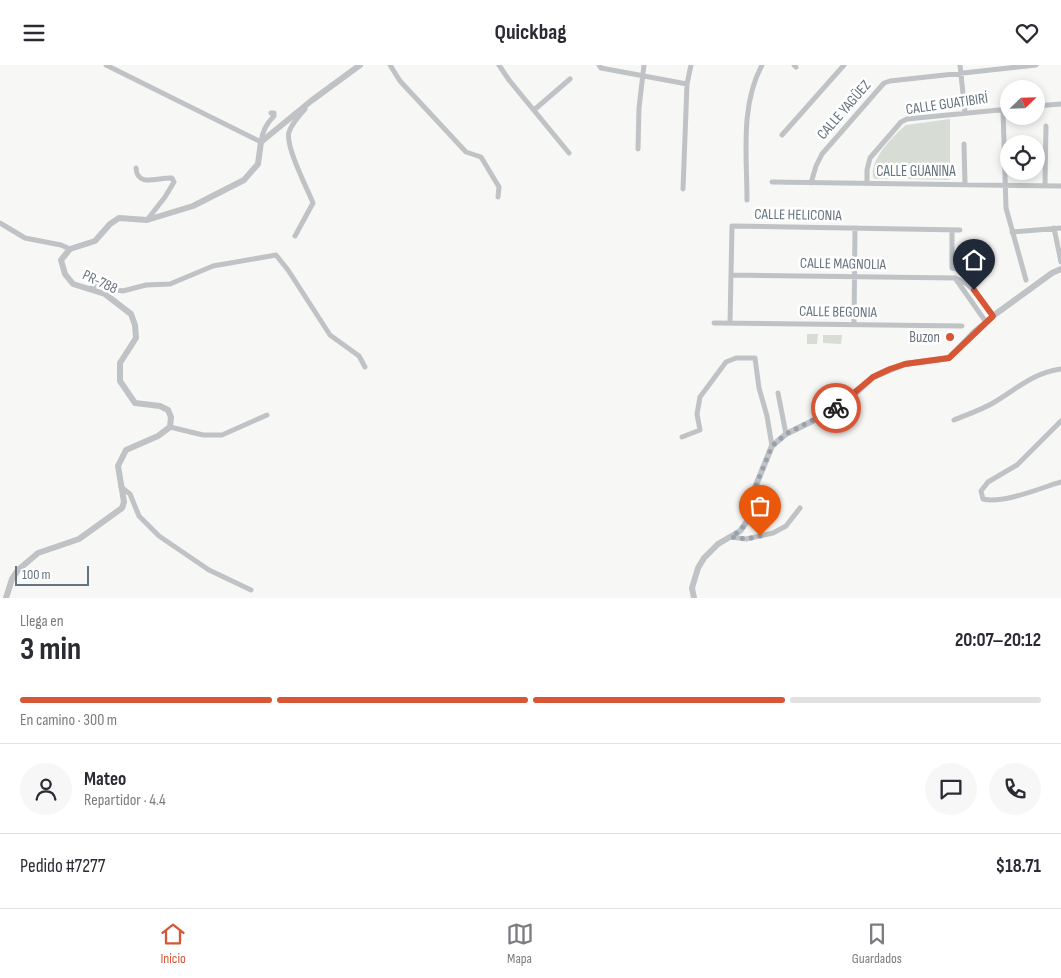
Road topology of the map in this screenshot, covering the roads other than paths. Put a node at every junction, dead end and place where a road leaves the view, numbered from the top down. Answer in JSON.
{"nodes":[{"id":1,"x":106,"y":65,"type":"edge"},
{"id":2,"x":360,"y":65,"type":"edge"},
{"id":3,"x":390,"y":65,"type":"edge"},
{"id":4,"x":499,"y":65,"type":"edge"},
{"id":5,"x":599,"y":65,"type":"edge"},
{"id":6,"x":644,"y":65,"type":"edge"},
{"id":7,"x":691,"y":65,"type":"edge"},
{"id":8,"x":762,"y":65,"type":"edge"},
{"id":9,"x":844,"y":65,"type":"edge"},
{"id":10,"x":960,"y":65,"type":"edge"},
{"id":11,"x":1036,"y":65,"type":"edge"},
{"id":12,"x":961,"y":73,"type":"junction"},
{"id":13,"x":642,"y":76,"type":"junction"},
{"id":14,"x":570,"y":79,"type":"dead end"},
{"id":15,"x":687,"y":84,"type":"junction"},
{"id":16,"x":311,"y":101,"type":"junction"},
{"id":17,"x":1061,"y":104,"type":"edge"},
{"id":18,"x":1045,"y":105,"type":"edge"},
{"id":19,"x":534,"y":110,"type":"junction"},
{"id":20,"x":1000,"y":110,"type":"edge"},
{"id":21,"x":271,"y":113,"type":"dead end"},
{"id":22,"x":965,"y":113,"type":"junction"},
{"id":23,"x":1006,"y":125,"type":"edge"},
{"id":24,"x":1046,"y":126,"type":"dead end"},
{"id":25,"x":782,"y":135,"type":"dead end"},
{"id":26,"x":261,"y":142,"type":"junction"},
{"id":27,"x":964,"y":144,"type":"dead end"},
{"id":28,"x":638,"y":149,"type":"dead end"},
{"id":29,"x":569,"y":153,"type":"dead end"},
{"id":30,"x":136,"y":168,"type":"dead end"},
{"id":31,"x":772,"y":182,"type":"dead end"},
{"id":32,"x":811,"y":183,"type":"junction"},
{"id":33,"x":867,"y":183,"type":"junction"},
{"id":34,"x":965,"y":184,"type":"junction"},
{"id":35,"x":1006,"y":185,"type":"junction"},
{"id":36,"x":1045,"y":185,"type":"junction"},
{"id":37,"x":1061,"y":186,"type":"edge"},
{"id":38,"x":683,"y":189,"type":"dead end"},
{"id":39,"x":498,"y":197,"type":"dead end"},
{"id":40,"x":747,"y":200,"type":"dead end"},
{"id":41,"x":147,"y":220,"type":"junction"},
{"id":42,"x":0,"y":223,"type":"edge"},
{"id":43,"x":855,"y":228,"type":"junction"},
{"id":44,"x":1054,"y":228,"type":"junction"},
{"id":45,"x":1061,"y":228,"type":"edge"},
{"id":46,"x":952,"y":230,"type":"junction"},
{"id":47,"x":960,"y":230,"type":"dead end"},
{"id":48,"x":1012,"y":232,"type":"junction"},
{"id":49,"x":295,"y":236,"type":"dead end"},
{"id":50,"x":70,"y":249,"type":"junction"},
{"id":51,"x":1061,"y":262,"type":"edge"},
{"id":52,"x":957,"y":269,"type":"dead end"},
{"id":53,"x":1061,"y":269,"type":"edge"},
{"id":54,"x":732,"y":275,"type":"junction"},
{"id":55,"x":854,"y":277,"type":"junction"},
{"id":56,"x":954,"y":278,"type":"junction"},
{"id":57,"x":1026,"y":281,"type":"dead end"},
{"id":58,"x":90,"y":289,"type":"junction"},
{"id":59,"x":993,"y":316,"type":"junction"},
{"id":60,"x":986,"y":322,"type":"junction"},
{"id":61,"x":714,"y":323,"type":"dead end"},
{"id":62,"x":730,"y":323,"type":"junction"},
{"id":63,"x":854,"y":325,"type":"junction"},
{"id":64,"x":962,"y":326,"type":"dead end"},
{"id":65,"x":365,"y":367,"type":"dead end"},
{"id":66,"x":1061,"y":369,"type":"edge"},
{"id":67,"x":778,"y":393,"type":"dead end"},
{"id":68,"x":267,"y":415,"type":"dead end"},
{"id":69,"x":954,"y":420,"type":"dead end"},
{"id":70,"x":1061,"y":421,"type":"edge"},
{"id":71,"x":170,"y":427,"type":"junction"},
{"id":72,"x":786,"y":434,"type":"junction"},
{"id":73,"x":682,"y":437,"type":"dead end"},
{"id":74,"x":772,"y":446,"type":"junction"},
{"id":75,"x":1061,"y":482,"type":"edge"},
{"id":76,"x":121,"y":487,"type":"junction"},
{"id":77,"x":800,"y":508,"type":"dead end"},
{"id":78,"x":731,"y":537,"type":"junction"},
{"id":79,"x":251,"y":590,"type":"dead end"},
{"id":80,"x":7,"y":598,"type":"edge"},
{"id":81,"x":694,"y":598,"type":"edge"}],
"edges":[{"from":1,"to":26,"type":"street"},
{"from":2,"to":16,"type":"street"},
{"from":3,"to":39,"type":"street"},
{"from":4,"to":19,"type":"street"},
{"from":5,"to":13,"type":"street"},
{"from":6,"to":13,"type":"street"},
{"from":7,"to":15,"type":"street"},
{"from":8,"to":40,"type":"street"},
{"from":9,"to":25,"type":"street"},
{"from":10,"to":12,"type":"street"},
{"from":11,"to":12,"type":"street","name":"CALLE YAGÜEZ"},
{"from":12,"to":22,"type":"street"},
{"from":12,"to":32,"type":"street","name":"CALLE YAGÜEZ"},
{"from":13,"to":15,"type":"street"},
{"from":13,"to":28,"type":"street"},
{"from":14,"to":19,"type":"street"},
{"from":15,"to":38,"type":"street"},
{"from":16,"to":26,"type":"street"},
{"from":16,"to":49,"type":"street"},
{"from":17,"to":18,"type":"street"},
{"from":19,"to":29,"type":"street"},
{"from":20,"to":22,"type":"street","name":"CALLE GUATIBIRÍ"},
{"from":21,"to":26,"type":"street"},
{"from":22,"to":33,"type":"street","name":"CALLE GUATIBIRÍ"},
{"from":23,"to":35,"type":"street"},
{"from":24,"to":36,"type":"street"},
{"from":26,"to":41,"type":"street","name":"PR-788","number":"PR-788"},
{"from":27,"to":34,"type":"street"},
{"from":30,"to":41,"type":"street"},
{"from":31,"to":32,"type":"street","name":"CALLE GUANINA"},
{"from":32,"to":33,"type":"street","name":"CALLE GUANINA"},
{"from":33,"to":34,"type":"street","name":"CALLE GUANINA"},
{"from":34,"to":35,"type":"street","name":"CALLE GUANINA"},
{"from":35,"to":36,"type":"street","name":"CALLE GUANINA"},
{"from":35,"to":48,"type":"street"},
{"from":36,"to":37,"type":"street","name":"CALLE GUANINA"},
{"from":41,"to":50,"type":"street","name":"PR-788","number":"PR-788"},
{"from":42,"to":50,"type":"street"},
{"from":43,"to":46,"type":"street","name":"CALLE HELICONIA"},
{"from":43,"to":54,"type":"street","name":"CALLE HELICONIA"},
{"from":43,"to":55,"type":"street"},
{"from":44,"to":45,"type":"street"},
{"from":44,"to":48,"type":"street"},
{"from":44,"to":51,"type":"street"},
{"from":46,"to":47,"type":"street","name":"CALLE HELICONIA"},
{"from":46,"to":52,"type":"street"},
{"from":48,"to":57,"type":"street"},
{"from":50,"to":58,"type":"street","name":"PR-788","number":"PR-788"},
{"from":53,"to":59,"type":"street"},
{"from":54,"to":55,"type":"street","name":"CALLE MAGNOLIA"},
{"from":54,"to":62,"type":"street","name":"CALLE HELICONIA"},
{"from":55,"to":56,"type":"street","name":"CALLE MAGNOLIA"},
{"from":55,"to":63,"type":"street"},
{"from":56,"to":59,"type":"street"},
{"from":56,"to":60,"type":"street"},
{"from":58,"to":65,"type":"street"},
{"from":58,"to":71,"type":"street","name":"PR-788","number":"PR-788"},
{"from":59,"to":60,"type":"street"},
{"from":60,"to":72,"type":"street"},
{"from":61,"to":62,"type":"street","name":"CALLE BEGONIA"},
{"from":62,"to":63,"type":"street","name":"CALLE BEGONIA"},
{"from":63,"to":64,"type":"street","name":"CALLE BEGONIA"},
{"from":66,"to":69,"type":"street"},
{"from":67,"to":72,"type":"street"},
{"from":68,"to":71,"type":"street"},
{"from":70,"to":75,"type":"street"},
{"from":71,"to":76,"type":"street"},
{"from":72,"to":74,"type":"street"},
{"from":73,"to":74,"type":"street"},
{"from":74,"to":78,"type":"street"},
{"from":76,"to":79,"type":"street"},
{"from":76,"to":80,"type":"street"},
{"from":77,"to":78,"type":"street"},
{"from":78,"to":81,"type":"street"}]}
